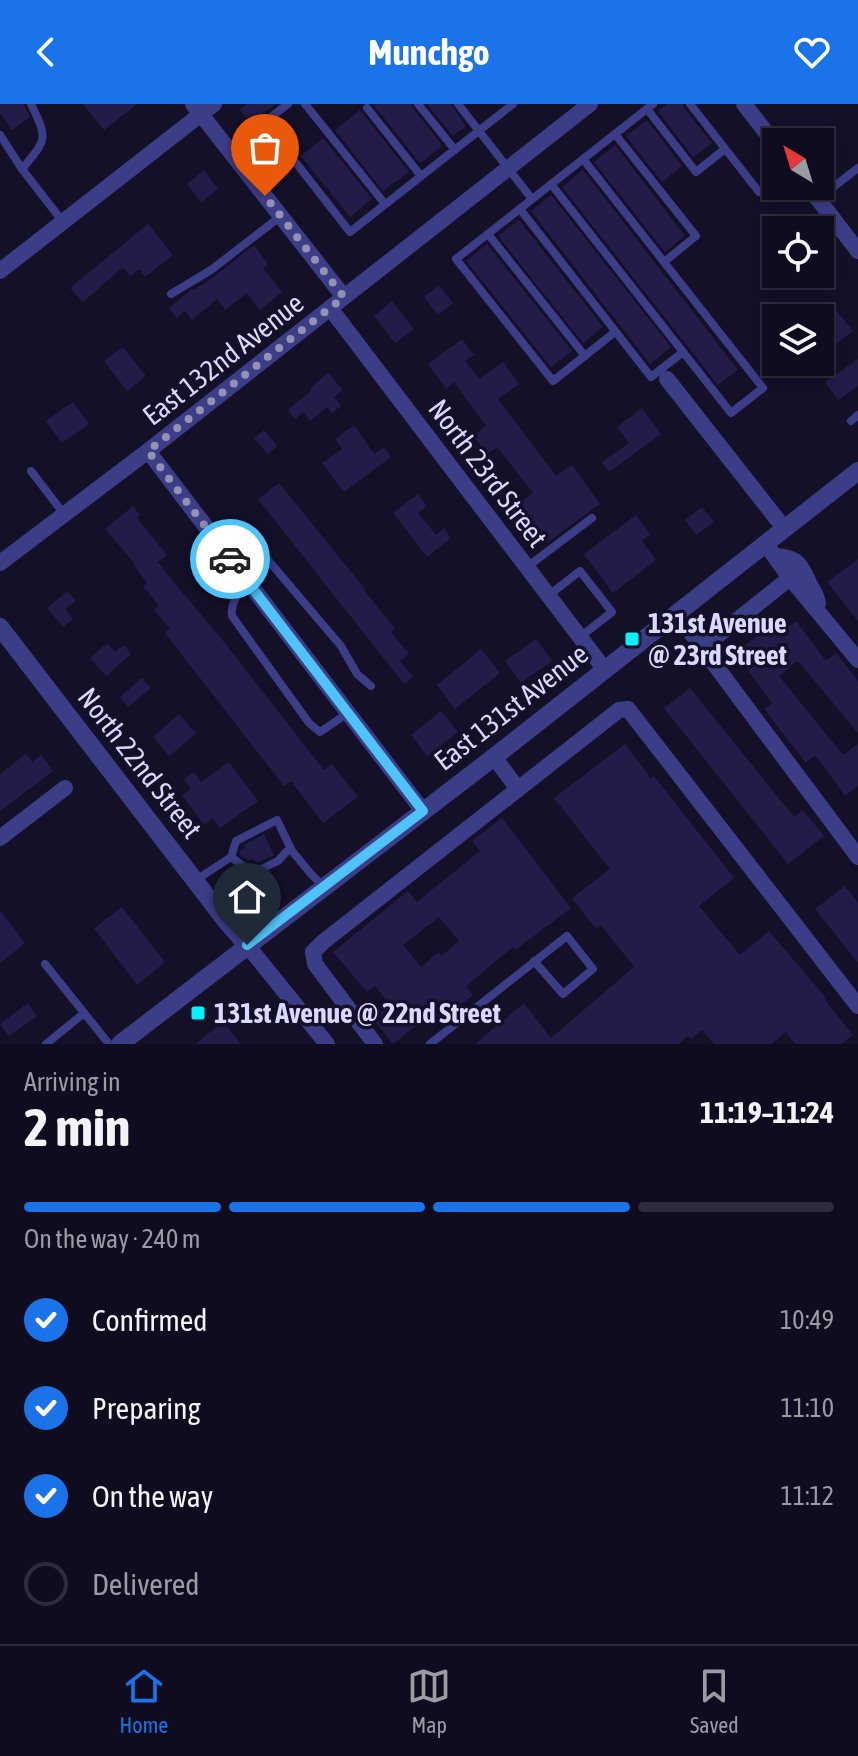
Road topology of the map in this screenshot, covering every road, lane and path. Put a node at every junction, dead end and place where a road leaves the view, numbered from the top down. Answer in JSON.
{"nodes":[{"id":1,"x":31,"y":104,"type":"edge"},
{"id":2,"x":288,"y":104,"type":"edge"},
{"id":3,"x":305,"y":104,"type":"edge"},
{"id":4,"x":418,"y":104,"type":"edge"},
{"id":5,"x":458,"y":104,"type":"edge"},
{"id":6,"x":513,"y":104,"type":"edge"},
{"id":7,"x":590,"y":104,"type":"edge"},
{"id":8,"x":690,"y":104,"type":"edge"},
{"id":9,"x":744,"y":104,"type":"edge"},
{"id":10,"x":203,"y":107,"type":"edge"},
{"id":11,"x":650,"y":107,"type":"edge"},
{"id":12,"x":367,"y":108,"type":"dead end"},
{"id":13,"x":763,"y":128,"type":"edge"},
{"id":14,"x":478,"y":131,"type":"junction"},
{"id":15,"x":615,"y":134,"type":"junction"},
{"id":16,"x":0,"y":135,"type":"edge"},
{"id":17,"x":725,"y":149,"type":"junction"},
{"id":18,"x":455,"y":150,"type":"junction"},
{"id":19,"x":583,"y":159,"type":"junction"},
{"id":20,"x":858,"y":168,"type":"edge"},
{"id":21,"x":22,"y":169,"type":"junction"},
{"id":22,"x":508,"y":169,"type":"junction"},
{"id":23,"x":421,"y":176,"type":"junction"},
{"id":24,"x":834,"y":181,"type":"edge"},
{"id":25,"x":551,"y":184,"type":"junction"},
{"id":26,"x":759,"y":192,"type":"dead end"},
{"id":27,"x":532,"y":199,"type":"junction"},
{"id":28,"x":818,"y":200,"type":"edge"},
{"id":29,"x":385,"y":204,"type":"junction"},
{"id":30,"x":520,"y":209,"type":"junction"},
{"id":31,"x":281,"y":216,"type":"junction"},
{"id":32,"x":63,"y":222,"type":"junction"},
{"id":33,"x":488,"y":234,"type":"junction"},
{"id":34,"x":858,"y":251,"type":"edge"},
{"id":35,"x":664,"y":262,"type":"junction"},
{"id":36,"x":0,"y":271,"type":"edge"},
{"id":37,"x":171,"y":294,"type":"dead end"},
{"id":38,"x":344,"y":297,"type":"junction"},
{"id":39,"x":330,"y":308,"type":"junction"},
{"id":40,"x":615,"y":332,"type":"junction"},
{"id":41,"x":683,"y":352,"type":"junction"},
{"id":42,"x":585,"y":356,"type":"junction"},
{"id":43,"x":667,"y":379,"type":"dead end"},
{"id":44,"x":148,"y":451,"type":"junction"},
{"id":45,"x":31,"y":471,"type":"dead end"},
{"id":46,"x":858,"y":471,"type":"edge"},
{"id":47,"x":64,"y":514,"type":"junction"},
{"id":48,"x":592,"y":518,"type":"dead end"},
{"id":49,"x":784,"y":528,"type":"junction"},
{"id":50,"x":771,"y":550,"type":"junction"},
{"id":51,"x":0,"y":563,"type":"edge"},
{"id":52,"x":235,"y":565,"type":"junction"},
{"id":53,"x":527,"y":567,"type":"junction"},
{"id":54,"x":790,"y":578,"type":"junction"},
{"id":55,"x":249,"y":584,"type":"junction"},
{"id":56,"x":549,"y":595,"type":"junction"},
{"id":57,"x":818,"y":612,"type":"junction"},
{"id":58,"x":677,"y":614,"type":"junction"},
{"id":59,"x":0,"y":627,"type":"edge"},
{"id":60,"x":580,"y":637,"type":"junction"},
{"id":61,"x":702,"y":648,"type":"junction"},
{"id":62,"x":858,"y":660,"type":"edge"},
{"id":63,"x":605,"y":670,"type":"junction"},
{"id":64,"x":371,"y":686,"type":"dead end"},
{"id":65,"x":348,"y":713,"type":"junction"},
{"id":66,"x":494,"y":757,"type":"junction"},
{"id":67,"x":65,"y":788,"type":"dead end"},
{"id":68,"x":518,"y":789,"type":"junction"},
{"id":69,"x":423,"y":811,"type":"junction"},
{"id":70,"x":0,"y":838,"type":"edge"},
{"id":71,"x":273,"y":851,"type":"dead end"},
{"id":72,"x":290,"y":851,"type":"junction"},
{"id":73,"x":231,"y":857,"type":"junction"},
{"id":74,"x":858,"y":857,"type":"edge"},
{"id":75,"x":253,"y":862,"type":"dead end"},
{"id":76,"x":243,"y":866,"type":"junction"},
{"id":77,"x":195,"y":881,"type":"junction"},
{"id":78,"x":324,"y":887,"type":"junction"},
{"id":79,"x":247,"y":945,"type":"junction"},
{"id":80,"x":534,"y":961,"type":"junction"},
{"id":81,"x":45,"y":964,"type":"dead end"},
{"id":82,"x":858,"y":1006,"type":"edge"},
{"id":83,"x":83,"y":1014,"type":"junction"},
{"id":84,"x":46,"y":1044,"type":"edge"},
{"id":85,"x":109,"y":1044,"type":"edge"},
{"id":86,"x":120,"y":1044,"type":"edge"},
{"id":87,"x":327,"y":1044,"type":"edge"},
{"id":88,"x":375,"y":1044,"type":"edge"},
{"id":89,"x":430,"y":1044,"type":"edge"}],
"edges":[{"from":1,"to":21,"type":"lane"},
{"from":2,"to":29,"type":"lane"},
{"from":3,"to":29,"type":"lane"},
{"from":4,"to":18,"type":"lane"},
{"from":5,"to":14,"type":"lane"},
{"from":6,"to":14,"type":"lane"},
{"from":7,"to":22,"type":"street","name":"East 132nd Avenue"},
{"from":8,"to":17,"type":"lane"},
{"from":9,"to":13,"type":"street"},
{"from":10,"to":31,"type":"street"},
{"from":10,"to":32,"type":"street"},
{"from":11,"to":15,"type":"lane"},
{"from":11,"to":17,"type":"lane"},
{"from":12,"to":23,"type":"lane"},
{"from":14,"to":18,"type":"lane"},
{"from":14,"to":22,"type":"lane"},
{"from":15,"to":19,"type":"lane"},
{"from":15,"to":35,"type":"lane"},
{"from":16,"to":21,"type":"lane"},
{"from":17,"to":26,"type":"lane"},
{"from":18,"to":23,"type":"lane"},
{"from":19,"to":25,"type":"lane"},
{"from":19,"to":35,"type":"lane"},
{"from":20,"to":24,"type":"lane"},
{"from":21,"to":32,"type":"lane"},
{"from":22,"to":27,"type":"lane"},
{"from":22,"to":38,"type":"street","name":"East 132nd Avenue"},
{"from":23,"to":29,"type":"lane"},
{"from":25,"to":27,"type":"lane"},
{"from":25,"to":41,"type":"lane"},
{"from":27,"to":30,"type":"lane"},
{"from":28,"to":34,"type":"street"},
{"from":30,"to":33,"type":"lane"},
{"from":30,"to":40,"type":"lane"},
{"from":31,"to":37,"type":"lane"},
{"from":31,"to":38,"type":"street"},
{"from":32,"to":36,"type":"street"},
{"from":33,"to":42,"type":"lane"},
{"from":33,"to":42,"type":"lane"},
{"from":35,"to":41,"type":"lane"},
{"from":38,"to":39,"type":"street","name":"East 132nd Avenue"},
{"from":39,"to":44,"type":"street","name":"East 132nd Avenue"},
{"from":39,"to":53,"type":"street","name":"North 23rd Street"},
{"from":40,"to":41,"type":"lane"},
{"from":40,"to":42,"type":"lane"},
{"from":43,"to":49,"type":"street"},
{"from":44,"to":47,"type":"street","name":"East 132nd Avenue"},
{"from":44,"to":52,"type":"street"},
{"from":45,"to":47,"type":"lane"},
{"from":46,"to":49,"type":"street","name":"East 131st Avenue"},
{"from":47,"to":51,"type":"street","name":"East 132nd Avenue"},
{"from":48,"to":53,"type":"lane"},
{"from":49,"to":50,"type":"street","name":"East 131st Avenue"},
{"from":50,"to":54,"type":"street"},
{"from":50,"to":57,"type":"street"},
{"from":50,"to":58,"type":"street","name":"East 131st Avenue"},
{"from":52,"to":55,"type":"street"},
{"from":52,"to":64,"type":"lane"},
{"from":53,"to":56,"type":"street","name":"North 23rd Street"},
{"from":54,"to":57,"type":"street"},
{"from":54,"to":61,"type":"street"},
{"from":55,"to":65,"type":"street"},
{"from":55,"to":65,"type":"lane"},
{"from":56,"to":60,"type":"street","name":"North 23rd Street"},
{"from":56,"to":60,"type":"lane"},
{"from":57,"to":62,"type":"street"},
{"from":58,"to":61,"type":"street"},
{"from":58,"to":63,"type":"street","name":"East 131st Avenue"},
{"from":59,"to":77,"type":"street","name":"North 22nd Street"},
{"from":60,"to":63,"type":"street","name":"North 23rd Street"},
{"from":61,"to":74,"type":"street"},
{"from":63,"to":66,"type":"street","name":"East 131st Avenue"},
{"from":65,"to":69,"type":"street"},
{"from":66,"to":68,"type":"street"},
{"from":66,"to":69,"type":"street","name":"East 131st Avenue"},
{"from":67,"to":70,"type":"street"},
{"from":68,"to":82,"type":"street"},
{"from":68,"to":88,"type":"street"},
{"from":69,"to":78,"type":"street","name":"East 131st Avenue"},
{"from":71,"to":72,"type":"lane"},
{"from":72,"to":73,"type":"lane"},
{"from":72,"to":76,"type":"lane"},
{"from":72,"to":78,"type":"lane"},
{"from":73,"to":76,"type":"lane"},
{"from":73,"to":77,"type":"lane"},
{"from":75,"to":76,"type":"lane"},
{"from":77,"to":79,"type":"street","name":"North 22nd Street"},
{"from":78,"to":79,"type":"street","name":"East 131st Avenue"},
{"from":79,"to":86,"type":"street","name":"East 131st Avenue"},
{"from":79,"to":87,"type":"street","name":"North 22nd Street"},
{"from":80,"to":80,"type":"lane"},
{"from":80,"to":89,"type":"lane"},
{"from":81,"to":83,"type":"lane"},
{"from":83,"to":84,"type":"lane"},
{"from":83,"to":85,"type":"lane"}]}
